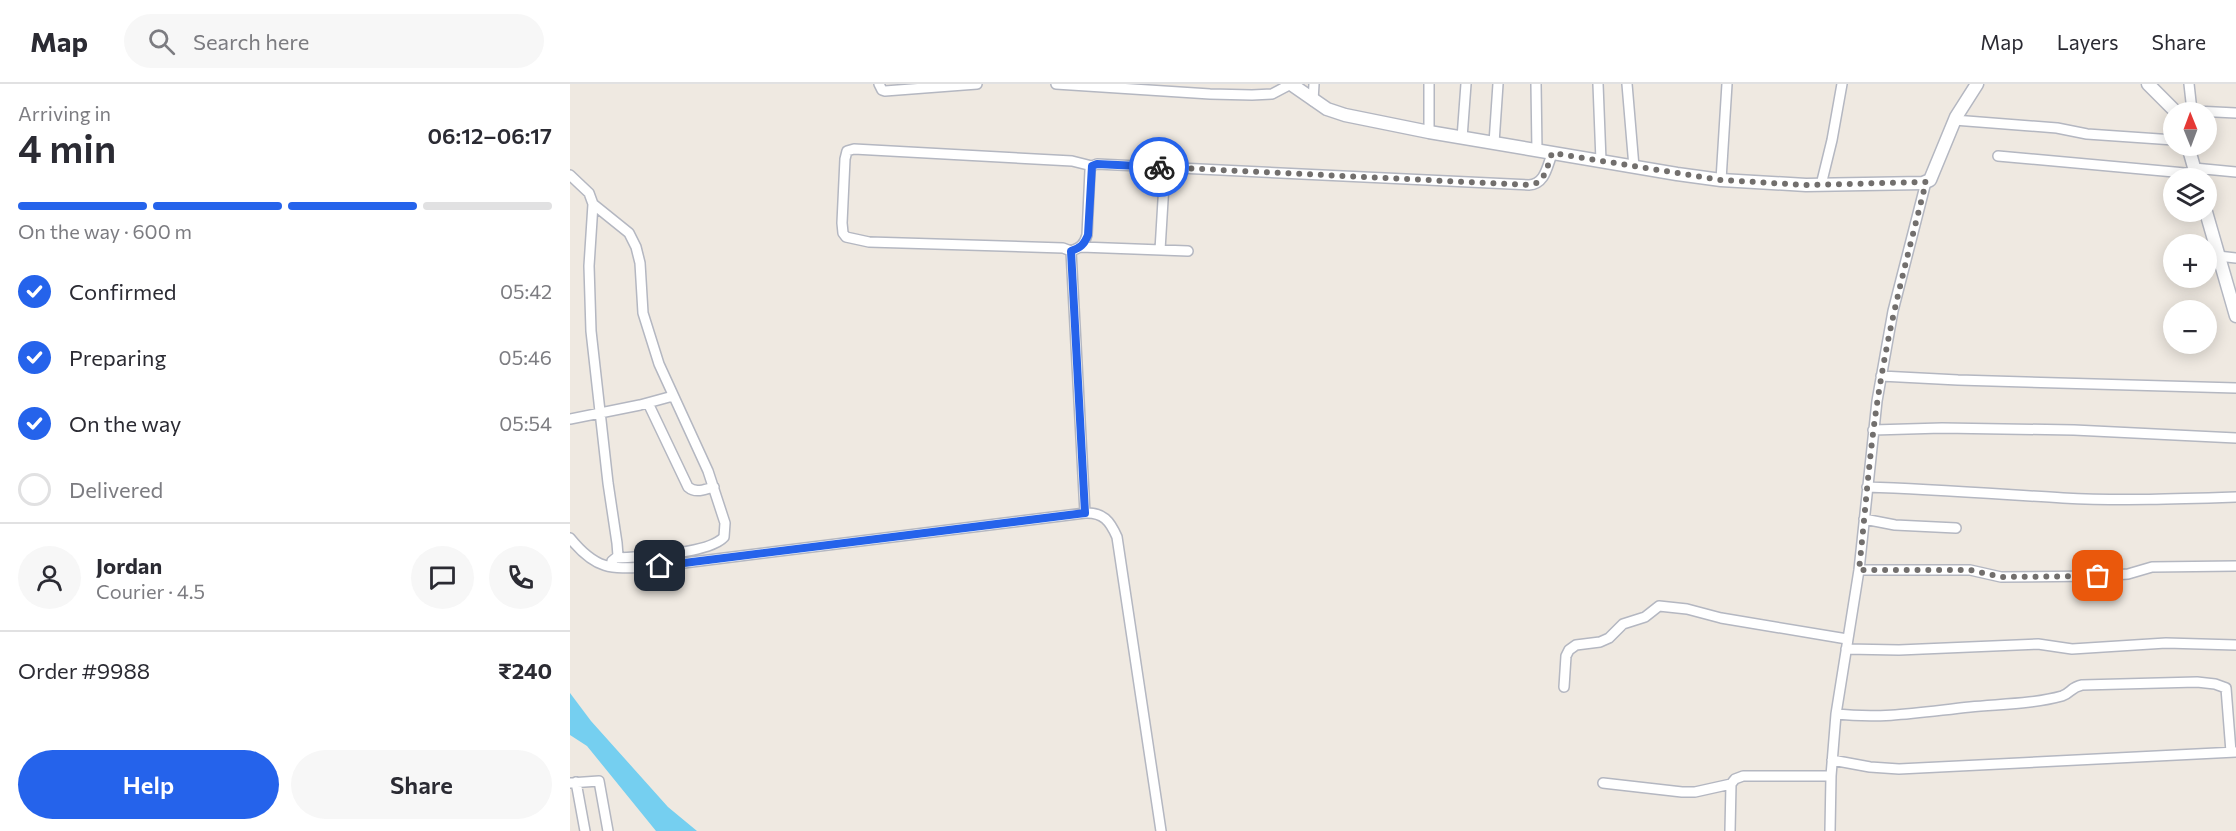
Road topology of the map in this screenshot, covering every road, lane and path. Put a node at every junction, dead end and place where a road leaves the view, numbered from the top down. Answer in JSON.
{"nodes":[{"id":1,"x":879,"y":84,"type":"edge"},
{"id":2,"x":977,"y":84,"type":"edge"},
{"id":3,"x":1056,"y":84,"type":"edge"},
{"id":4,"x":1079,"y":84,"type":"edge"},
{"id":5,"x":1291,"y":84,"type":"edge"},
{"id":6,"x":1314,"y":84,"type":"edge"},
{"id":7,"x":1429,"y":84,"type":"edge"},
{"id":8,"x":1466,"y":84,"type":"edge"},
{"id":9,"x":1498,"y":84,"type":"edge"},
{"id":10,"x":1536,"y":84,"type":"edge"},
{"id":11,"x":1598,"y":84,"type":"edge"},
{"id":12,"x":1627,"y":84,"type":"edge"},
{"id":13,"x":1727,"y":84,"type":"edge"},
{"id":14,"x":1842,"y":84,"type":"edge"},
{"id":15,"x":1977,"y":84,"type":"edge"},
{"id":16,"x":2148,"y":84,"type":"edge"},
{"id":17,"x":2189,"y":84,"type":"edge"},
{"id":18,"x":1312,"y":101,"type":"junction"},
{"id":19,"x":2166,"y":102,"type":"edge"},
{"id":20,"x":2191,"y":102,"type":"edge"},
{"id":21,"x":2217,"y":112,"type":"edge"},
{"id":22,"x":2236,"y":113,"type":"edge"},
{"id":23,"x":1954,"y":120,"type":"junction"},
{"id":24,"x":1429,"y":132,"type":"junction"},
{"id":25,"x":1462,"y":138,"type":"junction"},
{"id":26,"x":2163,"y":139,"type":"edge"},
{"id":27,"x":1494,"y":143,"type":"junction"},
{"id":28,"x":1537,"y":151,"type":"junction"},
{"id":29,"x":1552,"y":153,"type":"junction"},
{"id":30,"x":1998,"y":156,"type":"dead end"},
{"id":31,"x":1601,"y":161,"type":"junction"},
{"id":32,"x":1092,"y":166,"type":"junction"},
{"id":33,"x":1165,"y":167,"type":"junction"},
{"id":34,"x":1634,"y":167,"type":"junction"},
{"id":35,"x":2163,"y":171,"type":"edge"},
{"id":36,"x":2236,"y":172,"type":"edge"},
{"id":37,"x":2217,"y":173,"type":"edge"},
{"id":38,"x":570,"y":175,"type":"edge"},
{"id":39,"x":1721,"y":180,"type":"junction"},
{"id":40,"x":1926,"y":182,"type":"junction"},
{"id":41,"x":1821,"y":184,"type":"junction"},
{"id":42,"x":592,"y":204,"type":"junction"},
{"id":43,"x":2209,"y":222,"type":"edge"},
{"id":44,"x":1081,"y":247,"type":"junction"},
{"id":45,"x":1160,"y":250,"type":"junction"},
{"id":46,"x":1188,"y":250,"type":"dead end"},
{"id":47,"x":1071,"y":251,"type":"junction"},
{"id":48,"x":2218,"y":256,"type":"junction"},
{"id":49,"x":2236,"y":258,"type":"edge"},
{"id":50,"x":2236,"y":316,"type":"edge"},
{"id":51,"x":1881,"y":376,"type":"junction"},
{"id":52,"x":2236,"y":388,"type":"edge"},
{"id":53,"x":673,"y":396,"type":"junction"},
{"id":54,"x":648,"y":403,"type":"junction"},
{"id":55,"x":599,"y":413,"type":"junction"},
{"id":56,"x":570,"y":419,"type":"edge"},
{"id":57,"x":1873,"y":430,"type":"junction"},
{"id":58,"x":2236,"y":438,"type":"edge"},
{"id":59,"x":1867,"y":486,"type":"junction"},
{"id":60,"x":714,"y":487,"type":"junction"},
{"id":61,"x":2236,"y":497,"type":"edge"},
{"id":62,"x":1085,"y":513,"type":"junction"},
{"id":63,"x":1864,"y":519,"type":"junction"},
{"id":64,"x":1956,"y":528,"type":"dead end"},
{"id":65,"x":570,"y":538,"type":"edge"},
{"id":66,"x":616,"y":558,"type":"junction"},
{"id":67,"x":2236,"y":566,"type":"edge"},
{"id":68,"x":605,"y":567,"type":"junction"},
{"id":69,"x":1859,"y":570,"type":"junction"},
{"id":70,"x":1847,"y":644,"type":"junction"},
{"id":71,"x":2236,"y":645,"type":"edge"},
{"id":72,"x":1564,"y":687,"type":"dead end"},
{"id":73,"x":1836,"y":714,"type":"junction"},
{"id":74,"x":2234,"y":752,"type":"edge"},
{"id":75,"x":1832,"y":760,"type":"junction"},
{"id":76,"x":1831,"y":776,"type":"junction"},
{"id":77,"x":573,"y":783,"type":"edge"},
{"id":78,"x":1603,"y":783,"type":"dead end"},
{"id":79,"x":1731,"y":784,"type":"junction"},
{"id":80,"x":585,"y":831,"type":"edge"},
{"id":81,"x":608,"y":831,"type":"edge"},
{"id":82,"x":1161,"y":831,"type":"edge"},
{"id":83,"x":1730,"y":831,"type":"edge"},
{"id":84,"x":1830,"y":831,"type":"edge"}],
"edges":[{"from":1,"to":2,"type":"street"},
{"from":3,"to":4,"type":"street"},
{"from":4,"to":5,"type":"street"},
{"from":5,"to":18,"type":"street"},
{"from":6,"to":18,"type":"street"},
{"from":7,"to":24,"type":"street"},
{"from":8,"to":25,"type":"street"},
{"from":9,"to":27,"type":"street"},
{"from":10,"to":28,"type":"street"},
{"from":11,"to":31,"type":"street"},
{"from":12,"to":34,"type":"street"},
{"from":13,"to":39,"type":"street"},
{"from":14,"to":41,"type":"street"},
{"from":15,"to":23,"type":"street"},
{"from":16,"to":19,"type":"street"},
{"from":17,"to":20,"type":"street"},
{"from":18,"to":24,"type":"street"},
{"from":21,"to":22,"type":"street"},
{"from":23,"to":26,"type":"street"},
{"from":23,"to":40,"type":"street"},
{"from":24,"to":25,"type":"street"},
{"from":25,"to":27,"type":"street"},
{"from":27,"to":28,"type":"street"},
{"from":28,"to":29,"type":"street"},
{"from":29,"to":31,"type":"street"},
{"from":29,"to":33,"type":"street"},
{"from":30,"to":35,"type":"street"},
{"from":31,"to":34,"type":"street"},
{"from":32,"to":33,"type":"street"},
{"from":32,"to":44,"type":"street"},
{"from":32,"to":47,"type":"street"},
{"from":33,"to":45,"type":"street"},
{"from":34,"to":39,"type":"street"},
{"from":36,"to":37,"type":"street"},
{"from":38,"to":42,"type":"street"},
{"from":39,"to":41,"type":"street"},
{"from":40,"to":41,"type":"street"},
{"from":40,"to":51,"type":"street"},
{"from":42,"to":53,"type":"street"},
{"from":42,"to":55,"type":"street"},
{"from":43,"to":48,"type":"street"},
{"from":44,"to":45,"type":"street"},
{"from":44,"to":47,"type":"street"},
{"from":45,"to":46,"type":"street"},
{"from":47,"to":62,"type":"street"},
{"from":48,"to":49,"type":"street"},
{"from":48,"to":50,"type":"street"},
{"from":51,"to":52,"type":"street"},
{"from":51,"to":57,"type":"street"},
{"from":53,"to":54,"type":"street"},
{"from":53,"to":60,"type":"street"},
{"from":54,"to":55,"type":"street"},
{"from":54,"to":60,"type":"street"},
{"from":55,"to":56,"type":"street"},
{"from":55,"to":66,"type":"street"},
{"from":57,"to":58,"type":"street"},
{"from":57,"to":59,"type":"street"},
{"from":59,"to":61,"type":"street"},
{"from":59,"to":63,"type":"street"},
{"from":60,"to":66,"type":"street"},
{"from":62,"to":68,"type":"street"},
{"from":62,"to":82,"type":"street"},
{"from":63,"to":64,"type":"street"},
{"from":63,"to":69,"type":"street"},
{"from":65,"to":68,"type":"street"},
{"from":66,"to":68,"type":"street"},
{"from":67,"to":69,"type":"street"},
{"from":69,"to":70,"type":"street"},
{"from":70,"to":71,"type":"street"},
{"from":70,"to":72,"type":"street"},
{"from":70,"to":73,"type":"street"},
{"from":73,"to":74,"type":"street"},
{"from":73,"to":75,"type":"street"},
{"from":74,"to":75,"type":"street"},
{"from":75,"to":76,"type":"street"},
{"from":76,"to":79,"type":"street"},
{"from":76,"to":84,"type":"street"},
{"from":77,"to":80,"type":"street"},
{"from":77,"to":81,"type":"street"},
{"from":78,"to":79,"type":"street"},
{"from":79,"to":83,"type":"street"}]}
